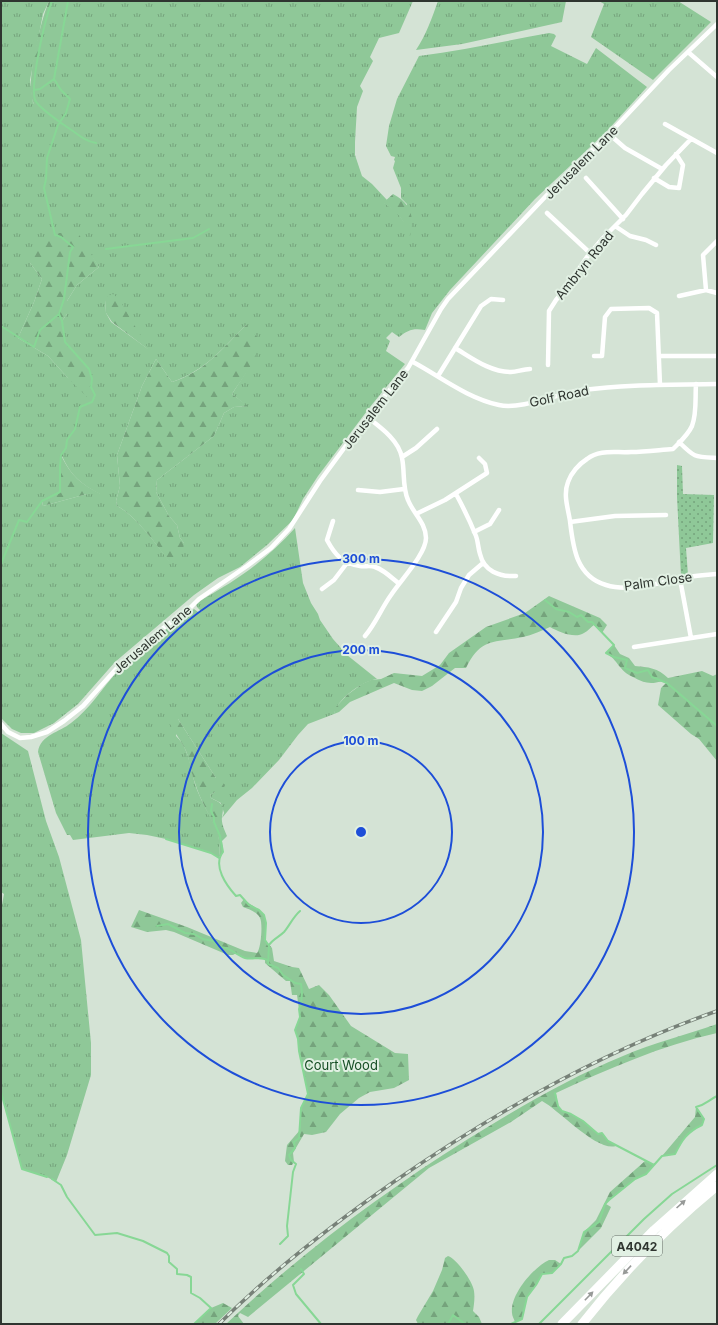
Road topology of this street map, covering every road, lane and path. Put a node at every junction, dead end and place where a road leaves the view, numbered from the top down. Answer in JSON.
{"nodes":[{"id":1,"x":717,"y":24,"type":"edge"},
{"id":2,"x":688,"y":52,"type":"junction"},
{"id":3,"x":717,"y":77,"type":"edge"},
{"id":4,"x":665,"y":124,"type":"dead end"},
{"id":5,"x":609,"y":134,"type":"junction"},
{"id":6,"x":691,"y":139,"type":"junction"},
{"id":7,"x":717,"y":153,"type":"edge"},
{"id":8,"x":676,"y":154,"type":"junction"},
{"id":9,"x":662,"y":168,"type":"junction"},
{"id":10,"x":586,"y":178,"type":"dead end"},
{"id":11,"x":654,"y":178,"type":"junction"},
{"id":12,"x":547,"y":213,"type":"dead end"},
{"id":13,"x":623,"y":219,"type":"junction"},
{"id":14,"x":615,"y":226,"type":"junction"},
{"id":15,"x":717,"y":240,"type":"edge"},
{"id":16,"x":656,"y":245,"type":"dead end"},
{"id":17,"x":590,"y":253,"type":"junction"},
{"id":18,"x":706,"y":290,"type":"junction"},
{"id":19,"x":717,"y":292,"type":"edge"},
{"id":20,"x":679,"y":296,"type":"dead end"},
{"id":21,"x":504,"y":300,"type":"dead end"},
{"id":22,"x":455,"y":348,"type":"junction"},
{"id":23,"x":594,"y":356,"type":"dead end"},
{"id":24,"x":659,"y":356,"type":"junction"},
{"id":25,"x":717,"y":356,"type":"edge"},
{"id":26,"x":413,"y":362,"type":"junction"},
{"id":27,"x":548,"y":365,"type":"dead end"},
{"id":28,"x":530,"y":369,"type":"dead end"},
{"id":29,"x":438,"y":376,"type":"junction"},
{"id":30,"x":696,"y":384,"type":"junction"},
{"id":31,"x":717,"y":384,"type":"edge"},
{"id":32,"x":660,"y":385,"type":"junction"},
{"id":33,"x":367,"y":417,"type":"junction"},
{"id":34,"x":436,"y":429,"type":"dead end"},
{"id":35,"x":679,"y":442,"type":"junction"},
{"id":36,"x":402,"y":457,"type":"junction"},
{"id":37,"x":479,"y":458,"type":"dead end"},
{"id":38,"x":717,"y":458,"type":"edge"},
{"id":39,"x":404,"y":489,"type":"junction"},
{"id":40,"x":358,"y":490,"type":"dead end"},
{"id":41,"x":456,"y":494,"type":"junction"},
{"id":42,"x":499,"y":510,"type":"dead end"},
{"id":43,"x":416,"y":514,"type":"junction"},
{"id":44,"x":666,"y":515,"type":"dead end"},
{"id":45,"x":333,"y":521,"type":"dead end"},
{"id":46,"x":570,"y":522,"type":"junction"},
{"id":47,"x":474,"y":532,"type":"junction"},
{"id":48,"x":347,"y":563,"type":"junction"},
{"id":49,"x":484,"y":563,"type":"junction"},
{"id":50,"x":717,"y":574,"type":"edge"},
{"id":51,"x":516,"y":576,"type":"dead end"},
{"id":52,"x":680,"y":579,"type":"junction"},
{"id":53,"x":398,"y":583,"type":"junction"},
{"id":54,"x":322,"y":589,"type":"dead end"},
{"id":55,"x":436,"y":632,"type":"dead end"},
{"id":56,"x":717,"y":634,"type":"edge"},
{"id":57,"x":365,"y":636,"type":"dead end"},
{"id":58,"x":691,"y":638,"type":"junction"},
{"id":59,"x":634,"y":648,"type":"dead end"},
{"id":60,"x":1,"y":724,"type":"edge"},
{"id":61,"x":717,"y":1174,"type":"edge"},
{"id":62,"x":717,"y":1186,"type":"edge"},
{"id":63,"x":562,"y":1324,"type":"edge"},
{"id":64,"x":582,"y":1324,"type":"edge"}],
"edges":[{"from":1,"to":2,"type":"street","name":"Jerusalem Lane"},
{"from":2,"to":3,"type":"street"},
{"from":2,"to":5,"type":"street","name":"Jerusalem Lane"},
{"from":4,"to":6,"type":"street"},
{"from":5,"to":9,"type":"street"},
{"from":5,"to":26,"type":"street","name":"Jerusalem Lane"},
{"from":6,"to":7,"type":"street"},
{"from":6,"to":8,"type":"street","name":"Ambryn Road"},
{"from":8,"to":9,"type":"street","name":"Ambryn Road"},
{"from":8,"to":11,"type":"street"},
{"from":9,"to":11,"type":"street","name":"Ambryn Road"},
{"from":10,"to":13,"type":"street"},
{"from":11,"to":13,"type":"street","name":"Ambryn Road"},
{"from":12,"to":17,"type":"street"},
{"from":13,"to":14,"type":"street","name":"Ambryn Road"},
{"from":14,"to":16,"type":"street"},
{"from":14,"to":17,"type":"street","name":"Ambryn Road"},
{"from":15,"to":18,"type":"street"},
{"from":17,"to":27,"type":"street","name":"Ambryn Road"},
{"from":18,"to":19,"type":"street"},
{"from":18,"to":20,"type":"street"},
{"from":21,"to":22,"type":"street"},
{"from":22,"to":28,"type":"street"},
{"from":22,"to":29,"type":"street"},
{"from":23,"to":24,"type":"street"},
{"from":24,"to":25,"type":"street"},
{"from":24,"to":32,"type":"street"},
{"from":26,"to":29,"type":"street","name":"Golf Road"},
{"from":26,"to":33,"type":"street","name":"Jerusalem Lane"},
{"from":29,"to":32,"type":"street","name":"Golf Road"},
{"from":30,"to":31,"type":"street","name":"Golf Road"},
{"from":30,"to":32,"type":"street","name":"Golf Road"},
{"from":30,"to":35,"type":"street"},
{"from":33,"to":36,"type":"street"},
{"from":33,"to":60,"type":"street","name":"Jerusalem Lane"},
{"from":34,"to":36,"type":"street"},
{"from":35,"to":38,"type":"street"},
{"from":35,"to":46,"type":"street","name":"Palm Close"},
{"from":36,"to":39,"type":"street"},
{"from":37,"to":41,"type":"street"},
{"from":39,"to":40,"type":"street"},
{"from":39,"to":43,"type":"street"},
{"from":41,"to":43,"type":"street"},
{"from":41,"to":47,"type":"street"},
{"from":42,"to":47,"type":"street"},
{"from":43,"to":53,"type":"street"},
{"from":44,"to":46,"type":"street"},
{"from":45,"to":48,"type":"street"},
{"from":46,"to":52,"type":"street","name":"Palm Close"},
{"from":47,"to":49,"type":"street"},
{"from":48,"to":53,"type":"street"},
{"from":48,"to":54,"type":"street"},
{"from":49,"to":51,"type":"street"},
{"from":49,"to":55,"type":"street"},
{"from":50,"to":52,"type":"street","name":"Palm Close"},
{"from":52,"to":58,"type":"street"},
{"from":53,"to":57,"type":"street"},
{"from":56,"to":58,"type":"street"},
{"from":58,"to":59,"type":"street"},
{"from":63,"to":61,"type":"highway","number":"A4042","one_way":true},
{"from":62,"to":64,"type":"highway","number":"A4042","one_way":true}]}
